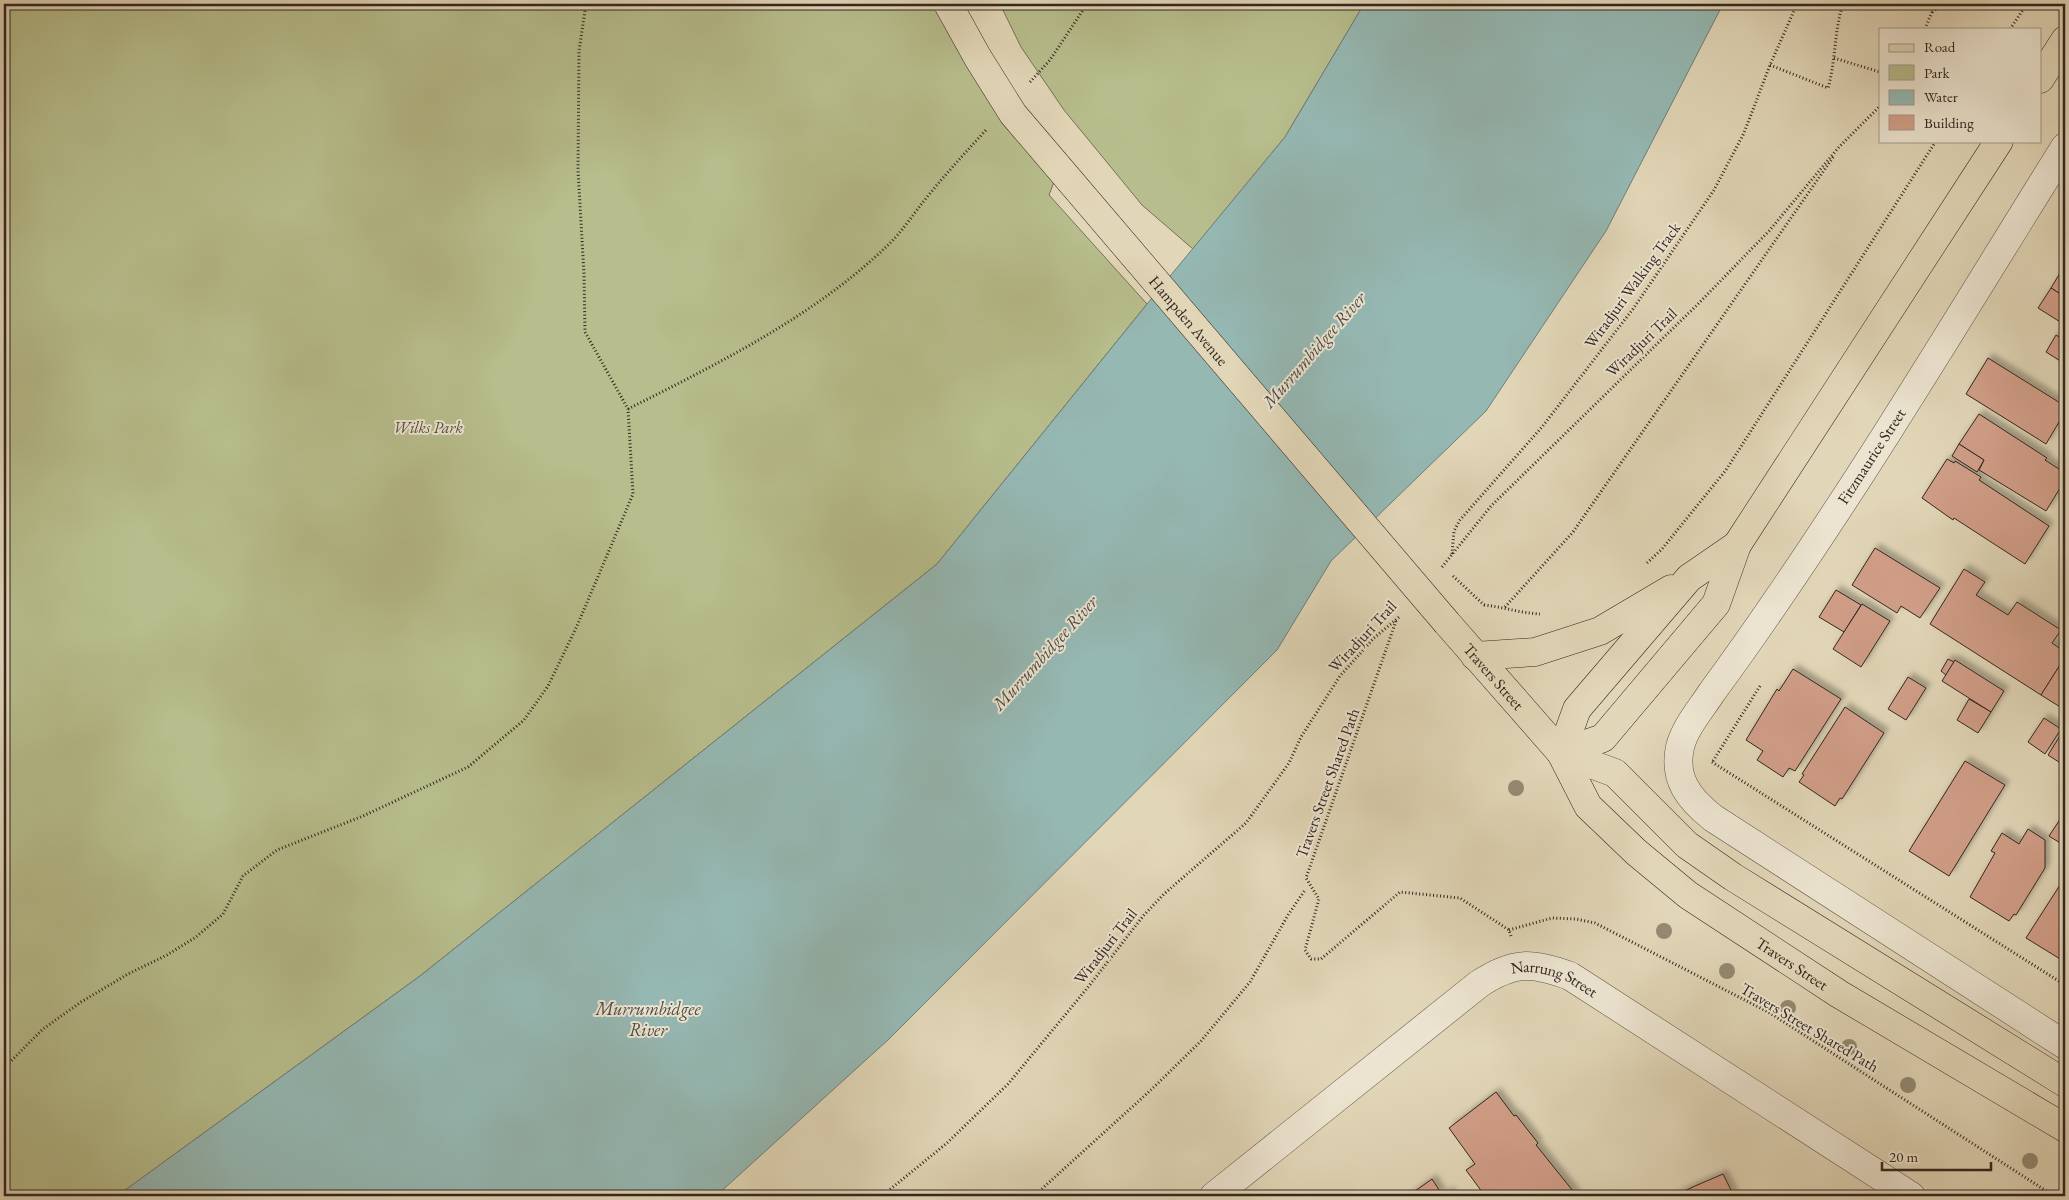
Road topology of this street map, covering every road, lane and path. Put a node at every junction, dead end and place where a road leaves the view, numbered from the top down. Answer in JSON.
{"nodes":[{"id":1,"x":586,"y":4,"type":"edge"},
{"id":2,"x":948,"y":4,"type":"edge"},
{"id":3,"x":1087,"y":4,"type":"edge"},
{"id":4,"x":1797,"y":4,"type":"edge"},
{"id":5,"x":1843,"y":4,"type":"edge"},
{"id":6,"x":1933,"y":4,"type":"edge"},
{"id":7,"x":1944,"y":4,"type":"edge"},
{"id":8,"x":2026,"y":4,"type":"edge"},
{"id":9,"x":1932,"y":12,"type":"junction"},
{"id":10,"x":1925,"y":28,"type":"edge"},
{"id":11,"x":2011,"y":28,"type":"edge"},
{"id":12,"x":2065,"y":40,"type":"edge"},
{"id":13,"x":1834,"y":58,"type":"junction"},
{"id":14,"x":1770,"y":65,"type":"junction"},
{"id":15,"x":1879,"y":72,"type":"edge"},
{"id":16,"x":2042,"y":76,"type":"edge"},
{"id":17,"x":1023,"y":89,"type":"dead end"},
{"id":18,"x":1879,"y":107,"type":"edge"},
{"id":19,"x":990,"y":126,"type":"dead end"},
{"id":20,"x":1935,"y":142,"type":"edge"},
{"id":21,"x":1999,"y":142,"type":"edge"},
{"id":22,"x":1842,"y":144,"type":"junction"},
{"id":23,"x":2065,"y":147,"type":"edge"},
{"id":24,"x":628,"y":409,"type":"junction"},
{"id":25,"x":1737,"y":545,"type":"junction"},
{"id":26,"x":1452,"y":555,"type":"junction"},
{"id":27,"x":1440,"y":569,"type":"dead end"},
{"id":28,"x":1641,"y":569,"type":"dead end"},
{"id":29,"x":1689,"y":578,"type":"junction"},
{"id":30,"x":1484,"y":605,"type":"dead end"},
{"id":31,"x":1504,"y":607,"type":"junction"},
{"id":32,"x":1404,"y":611,"type":"dead end"},
{"id":33,"x":1549,"y":614,"type":"dead end"},
{"id":34,"x":1396,"y":621,"type":"junction"},
{"id":35,"x":1447,"y":623,"type":"joint"},
{"id":36,"x":1474,"y":656,"type":"junction"},
{"id":37,"x":1561,"y":752,"type":"junction"},
{"id":38,"x":1712,"y":762,"type":"dead end"},
{"id":39,"x":1305,"y":890,"type":"dead end"},
{"id":40,"x":1508,"y":930,"type":"junction"},
{"id":41,"x":1520,"y":966,"type":"junction"},
{"id":42,"x":2065,"y":985,"type":"edge"},
{"id":43,"x":2065,"y":1046,"type":"edge"},
{"id":44,"x":4,"y":1068,"type":"edge"},
{"id":45,"x":2065,"y":1083,"type":"edge"},
{"id":46,"x":2065,"y":1128,"type":"edge"},
{"id":47,"x":882,"y":1196,"type":"edge"},
{"id":48,"x":1034,"y":1196,"type":"edge"},
{"id":49,"x":1214,"y":1196,"type":"edge"},
{"id":50,"x":1911,"y":1196,"type":"edge"},
{"id":51,"x":2054,"y":1196,"type":"edge"}],
"edges":[{"from":1,"to":24,"type":"path"},
{"from":2,"to":35,"type":"main road","name":"Hampden Avenue","bridge":true},
{"from":3,"to":17,"type":"path"},
{"from":4,"to":14,"type":"path","name":"Wiradjuri Walking Track"},
{"from":5,"to":13,"type":"path"},
{"from":6,"to":9,"type":"path"},
{"from":7,"to":9,"type":"path"},
{"from":8,"to":11,"type":"path"},
{"from":9,"to":10,"type":"path"},
{"from":12,"to":16,"type":"main road"},
{"from":13,"to":14,"type":"path"},
{"from":13,"to":15,"type":"path"},
{"from":14,"to":26,"type":"path","name":"Wiradjuri Walking Track"},
{"from":18,"to":22,"type":"path","name":"Wiradjuri Trail"},
{"from":19,"to":24,"type":"path"},
{"from":20,"to":28,"type":"path"},
{"from":21,"to":25,"type":"main road"},
{"from":22,"to":26,"type":"path","name":"Wiradjuri Trail"},
{"from":22,"to":31,"type":"path"},
{"from":23,"to":43,"type":"street","name":"Fitzmaurice Street"},
{"from":24,"to":44,"type":"path"},
{"from":25,"to":29,"type":"main road"},
{"from":25,"to":37,"type":"main road"},
{"from":26,"to":27,"type":"path","name":"Wiradjuri Trail"},
{"from":29,"to":36,"type":"main road"},
{"from":29,"to":37,"type":"main road"},
{"from":30,"to":31,"type":"path"},
{"from":31,"to":33,"type":"path"},
{"from":32,"to":34,"type":"path","name":"Wiradjuri Trail"},
{"from":34,"to":40,"type":"path","name":"Travers Street Shared Path"},
{"from":34,"to":47,"type":"path","name":"Wiradjuri Trail"},
{"from":35,"to":36,"type":"main road","name":"Travers Street"},
{"from":36,"to":37,"type":"main road","name":"Travers Street"},
{"from":37,"to":45,"type":"main road","name":"Travers Street"},
{"from":37,"to":46,"type":"main road","name":"Travers Street"},
{"from":38,"to":42,"type":"path"},
{"from":39,"to":48,"type":"path"},
{"from":40,"to":41,"type":"path"},
{"from":40,"to":51,"type":"path","name":"Travers Street Shared Path"},
{"from":41,"to":49,"type":"street","name":"Narrung Street"},
{"from":41,"to":50,"type":"street","name":"Narrung Street"}]}
